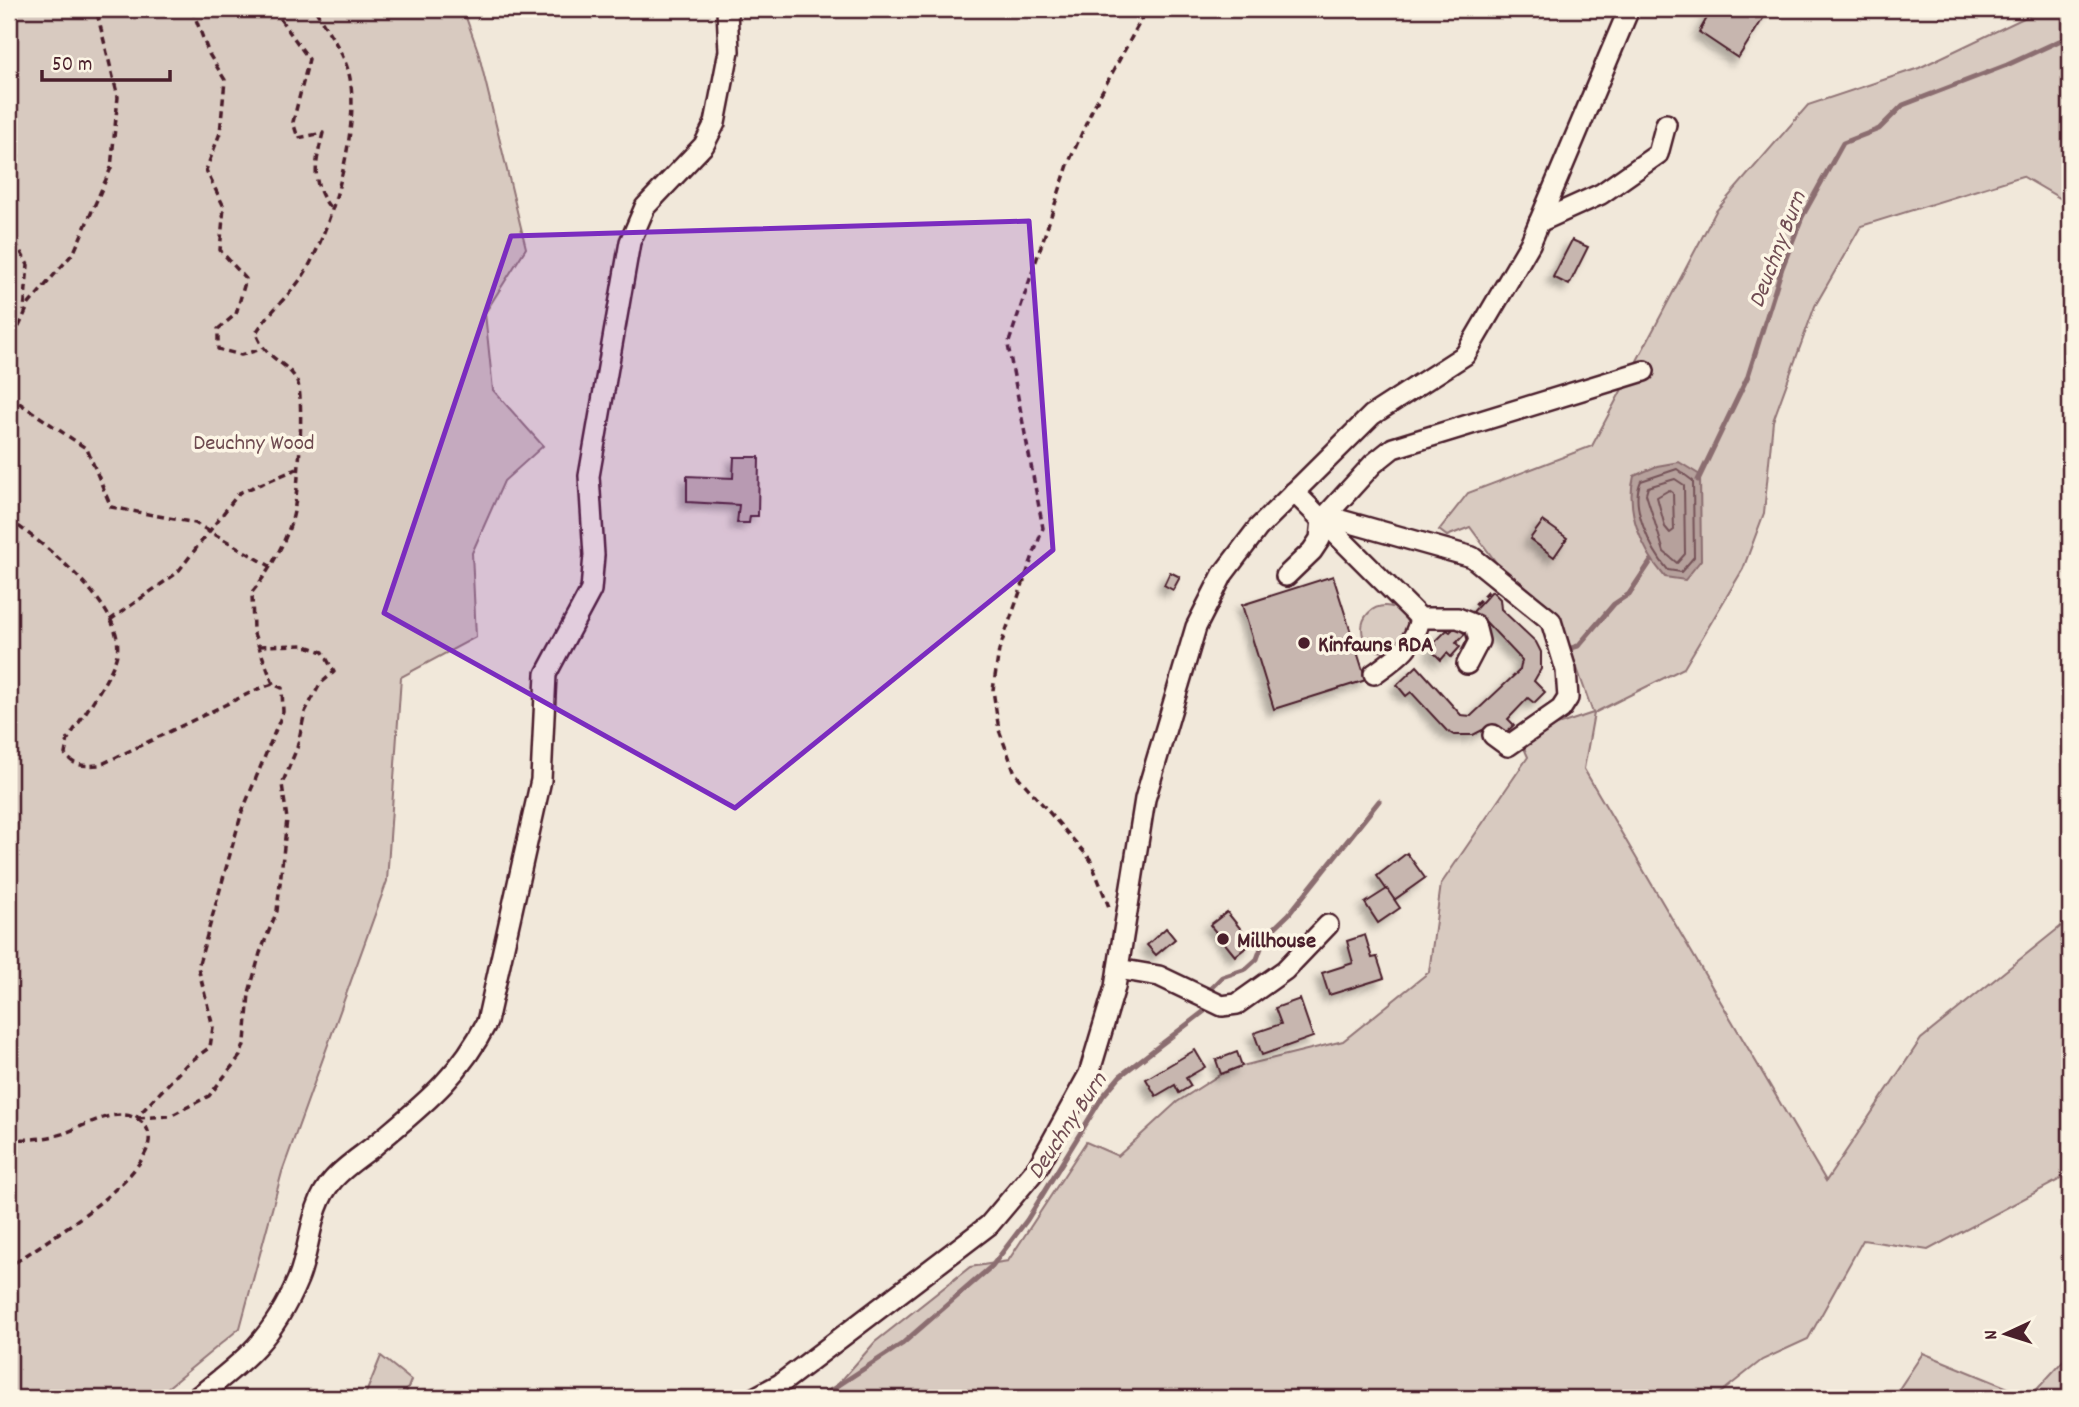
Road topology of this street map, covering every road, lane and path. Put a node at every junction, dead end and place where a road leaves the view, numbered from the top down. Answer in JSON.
{"nodes":[{"id":1,"x":96,"y":9,"type":"edge"},
{"id":2,"x":192,"y":9,"type":"edge"},
{"id":3,"x":274,"y":9,"type":"edge"},
{"id":4,"x":315,"y":9,"type":"edge"},
{"id":5,"x":727,"y":9,"type":"edge"},
{"id":6,"x":1147,"y":9,"type":"edge"},
{"id":7,"x":1629,"y":9,"type":"edge"},
{"id":8,"x":9,"y":121,"type":"edge"},
{"id":9,"x":1666,"y":124,"type":"dead end"},
{"id":10,"x":9,"y":200,"type":"edge"},
{"id":11,"x":332,"y":210,"type":"junction"},
{"id":12,"x":1539,"y":222,"type":"junction"},
{"id":13,"x":9,"y":231,"type":"edge"},
{"id":14,"x":23,"y":317,"type":"junction"},
{"id":15,"x":9,"y":349,"type":"edge"},
{"id":16,"x":262,"y":349,"type":"junction"},
{"id":17,"x":1644,"y":371,"type":"dead end"},
{"id":18,"x":9,"y":396,"type":"edge"},
{"id":19,"x":297,"y":469,"type":"junction"},
{"id":20,"x":1294,"y":492,"type":"junction"},
{"id":21,"x":9,"y":519,"type":"edge"},
{"id":22,"x":1325,"y":522,"type":"junction"},
{"id":23,"x":210,"y":531,"type":"junction"},
{"id":24,"x":270,"y":566,"type":"junction"},
{"id":25,"x":1286,"y":576,"type":"dead end"},
{"id":26,"x":1491,"y":588,"type":"dead end"},
{"id":27,"x":1478,"y":601,"type":"dead end"},
{"id":28,"x":1420,"y":618,"type":"junction"},
{"id":29,"x":110,"y":620,"type":"junction"},
{"id":30,"x":259,"y":646,"type":"junction"},
{"id":31,"x":1467,"y":664,"type":"dead end"},
{"id":32,"x":1374,"y":674,"type":"dead end"},
{"id":33,"x":273,"y":684,"type":"junction"},
{"id":34,"x":1493,"y":735,"type":"dead end"},
{"id":35,"x":1328,"y":925,"type":"dead end"},
{"id":36,"x":1123,"y":937,"type":"junction"},
{"id":37,"x":1118,"y":969,"type":"junction"},
{"id":38,"x":136,"y":1118,"type":"junction"},
{"id":39,"x":9,"y":1139,"type":"edge"},
{"id":40,"x":9,"y":1267,"type":"edge"},
{"id":41,"x":196,"y":1398,"type":"edge"},
{"id":42,"x":754,"y":1398,"type":"edge"}],
"edges":[{"from":1,"to":14,"type":"path"},
{"from":2,"to":16,"type":"path"},
{"from":3,"to":11,"type":"path"},
{"from":4,"to":11,"type":"path"},
{"from":5,"to":41,"type":"street"},
{"from":6,"to":36,"type":"path"},
{"from":7,"to":12,"type":"street"},
{"from":8,"to":10,"type":"path"},
{"from":9,"to":12,"type":"street"},
{"from":11,"to":16,"type":"path"},
{"from":12,"to":20,"type":"street"},
{"from":13,"to":14,"type":"path"},
{"from":14,"to":15,"type":"path"},
{"from":16,"to":19,"type":"path"},
{"from":17,"to":22,"type":"street"},
{"from":18,"to":23,"type":"path"},
{"from":19,"to":23,"type":"path"},
{"from":19,"to":24,"type":"path"},
{"from":20,"to":22,"type":"street"},
{"from":20,"to":36,"type":"street"},
{"from":21,"to":29,"type":"path"},
{"from":22,"to":25,"type":"street"},
{"from":22,"to":28,"type":"street"},
{"from":22,"to":34,"type":"street"},
{"from":23,"to":24,"type":"path"},
{"from":23,"to":29,"type":"path"},
{"from":24,"to":30,"type":"path"},
{"from":26,"to":27,"type":"path"},
{"from":28,"to":31,"type":"street"},
{"from":28,"to":32,"type":"street"},
{"from":29,"to":33,"type":"path"},
{"from":30,"to":33,"type":"path"},
{"from":30,"to":38,"type":"path"},
{"from":33,"to":38,"type":"path"},
{"from":35,"to":37,"type":"street"},
{"from":36,"to":37,"type":"street"},
{"from":37,"to":42,"type":"street"},
{"from":38,"to":39,"type":"path"},
{"from":38,"to":40,"type":"path"}]}
